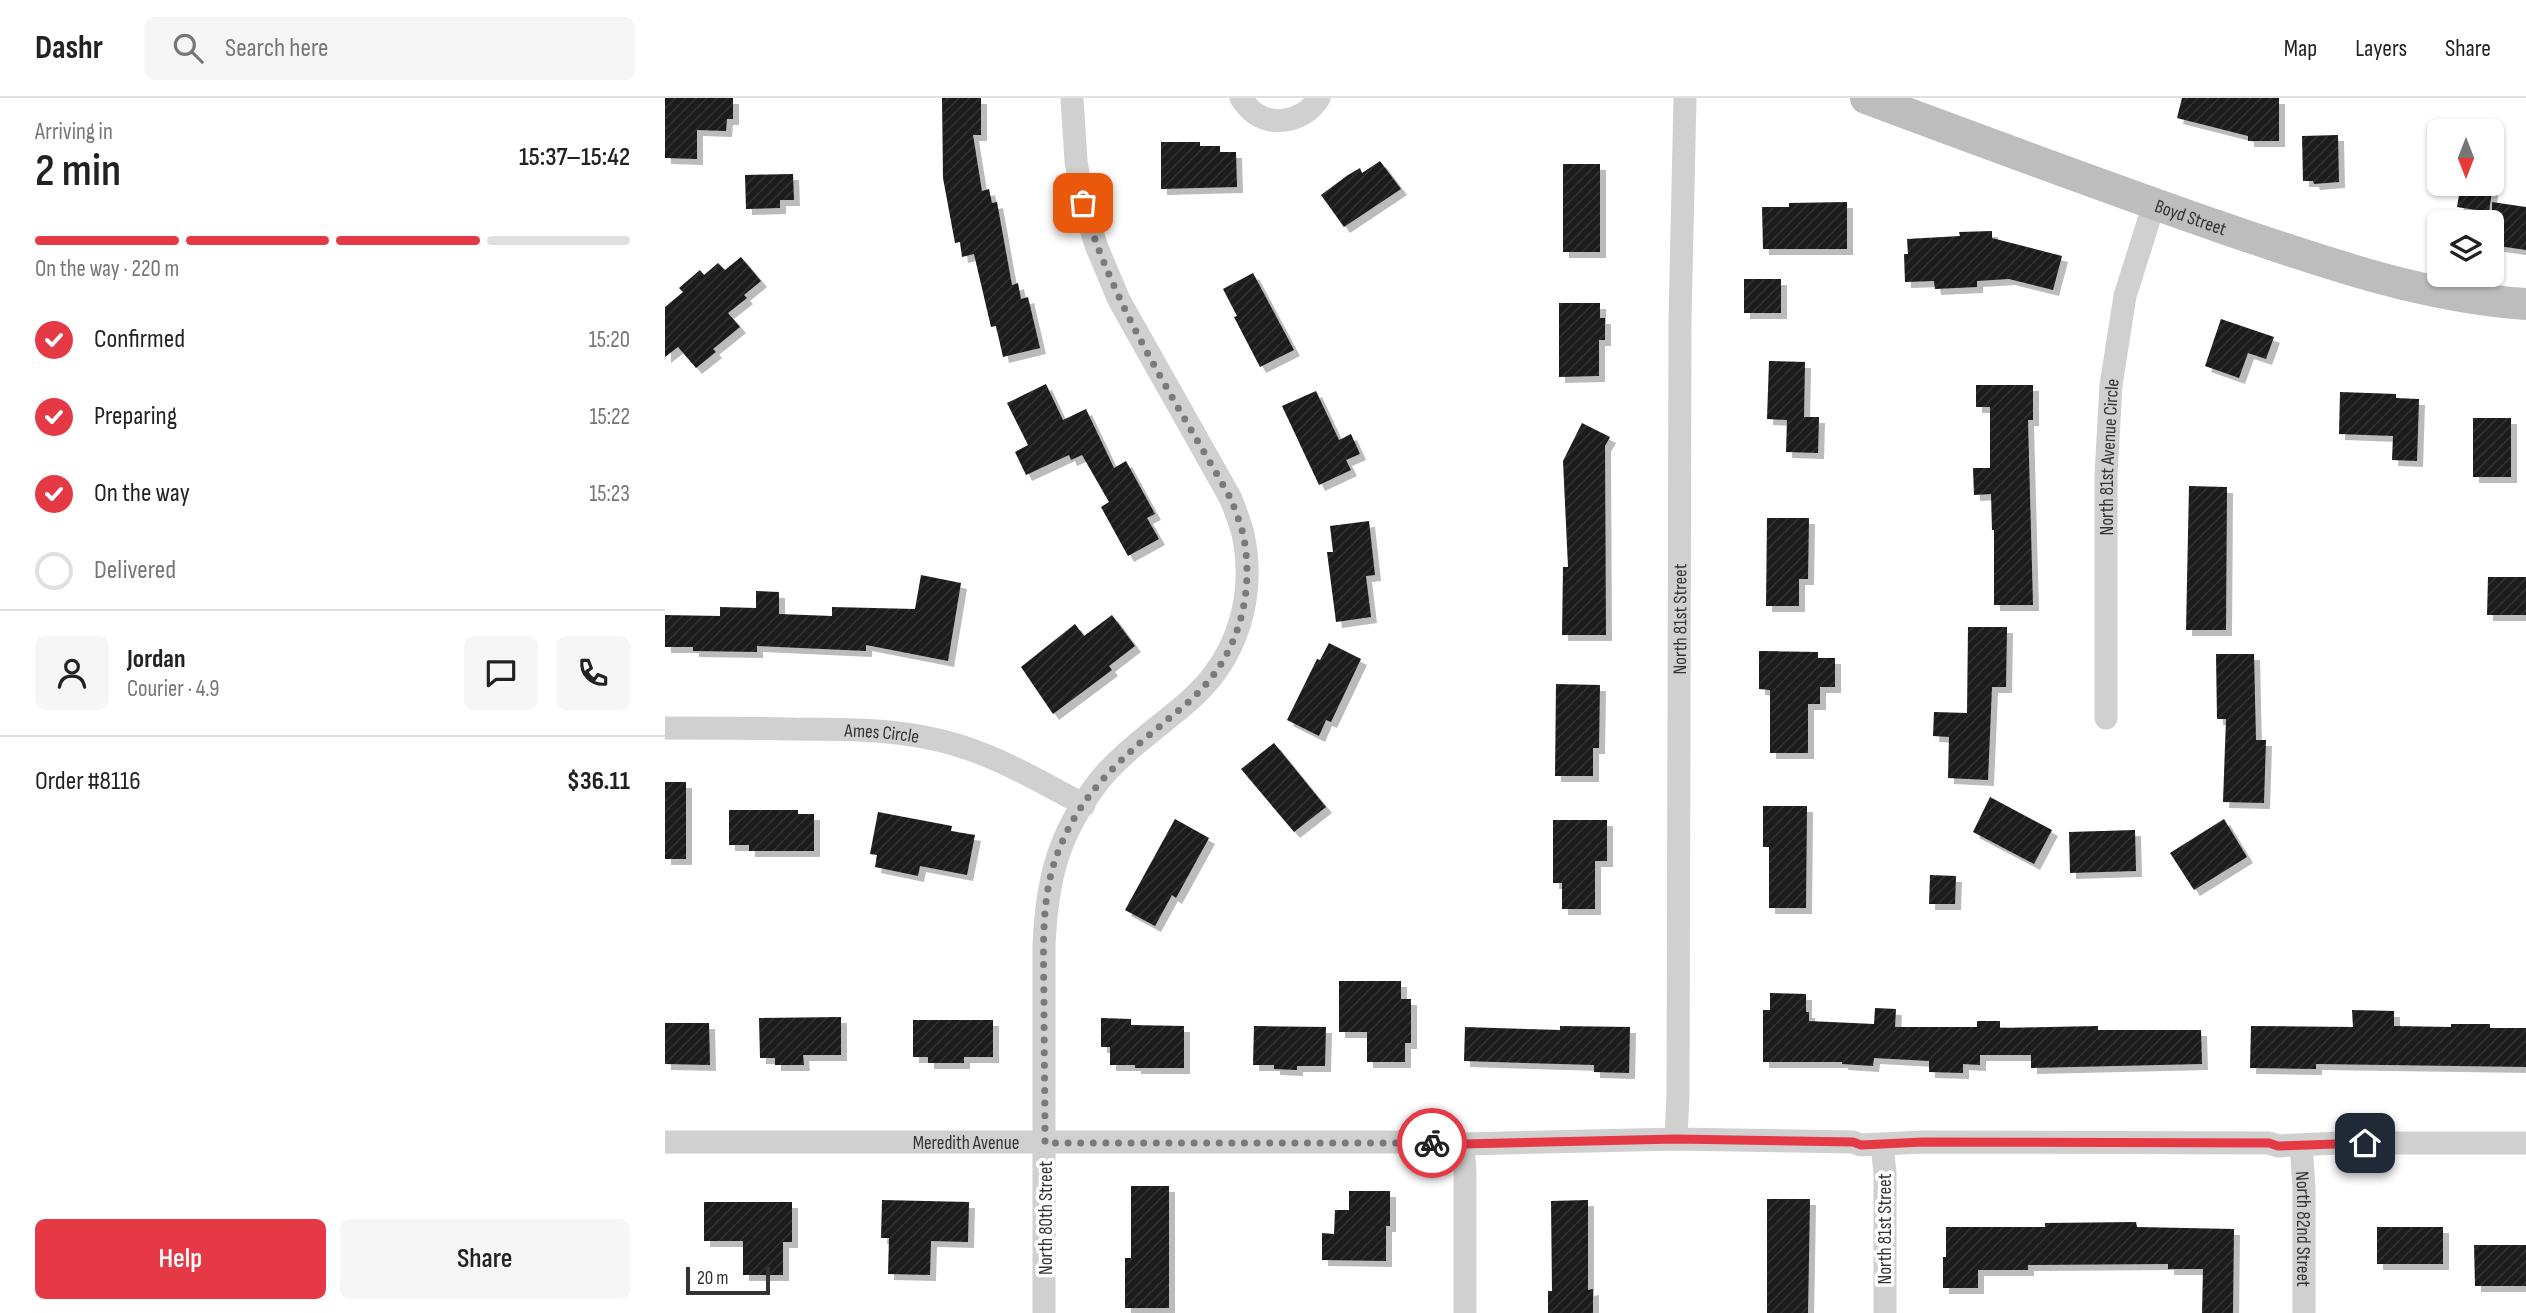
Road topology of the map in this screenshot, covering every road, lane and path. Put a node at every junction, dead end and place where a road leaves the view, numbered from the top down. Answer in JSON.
{"nodes":[{"id":1,"x":1072,"y":98,"type":"edge"},
{"id":2,"x":1241,"y":98,"type":"edge"},
{"id":3,"x":1319,"y":98,"type":"edge"},
{"id":4,"x":1685,"y":98,"type":"edge"},
{"id":5,"x":1866,"y":98,"type":"edge"},
{"id":6,"x":2154,"y":204,"type":"junction"},
{"id":7,"x":2526,"y":304,"type":"edge"},
{"id":8,"x":2106,"y":718,"type":"dead end"},
{"id":9,"x":665,"y":728,"type":"edge"},
{"id":10,"x":1084,"y":805,"type":"junction"},
{"id":11,"x":1676,"y":1139,"type":"junction"},
{"id":12,"x":665,"y":1142,"type":"edge"},
{"id":13,"x":1045,"y":1143,"type":"junction"},
{"id":14,"x":2526,"y":1143,"type":"edge"},
{"id":15,"x":1462,"y":1144,"type":"junction"},
{"id":16,"x":1882,"y":1145,"type":"junction"},
{"id":17,"x":2301,"y":1145,"type":"junction"},
{"id":18,"x":1044,"y":1313,"type":"edge"},
{"id":19,"x":1465,"y":1313,"type":"edge"},
{"id":20,"x":1885,"y":1313,"type":"edge"},
{"id":21,"x":2304,"y":1313,"type":"edge"}],
"edges":[{"from":1,"to":10,"type":"street","name":"North 80th Street"},
{"from":2,"to":3,"type":"street"},
{"from":4,"to":11,"type":"street","name":"North 81st Street"},
{"from":5,"to":6,"type":"street","name":"Boyd Street"},
{"from":6,"to":7,"type":"street","name":"Boyd Street"},
{"from":6,"to":8,"type":"street","name":"North 81st Avenue Circle"},
{"from":9,"to":10,"type":"street","name":"Ames Circle"},
{"from":10,"to":13,"type":"street","name":"North 80th Street"},
{"from":11,"to":15,"type":"street","name":"Meredith Avenue"},
{"from":11,"to":16,"type":"street","name":"Meredith Avenue"},
{"from":12,"to":13,"type":"street","name":"Meredith Avenue"},
{"from":13,"to":15,"type":"street","name":"Meredith Avenue"},
{"from":13,"to":18,"type":"street","name":"North 80th Street"},
{"from":14,"to":17,"type":"street","name":"Meredith Avenue"},
{"from":15,"to":19,"type":"street"},
{"from":16,"to":17,"type":"street","name":"Meredith Avenue"},
{"from":16,"to":20,"type":"street","name":"North 81st Street"},
{"from":17,"to":21,"type":"street","name":"North 82nd Street"}]}
